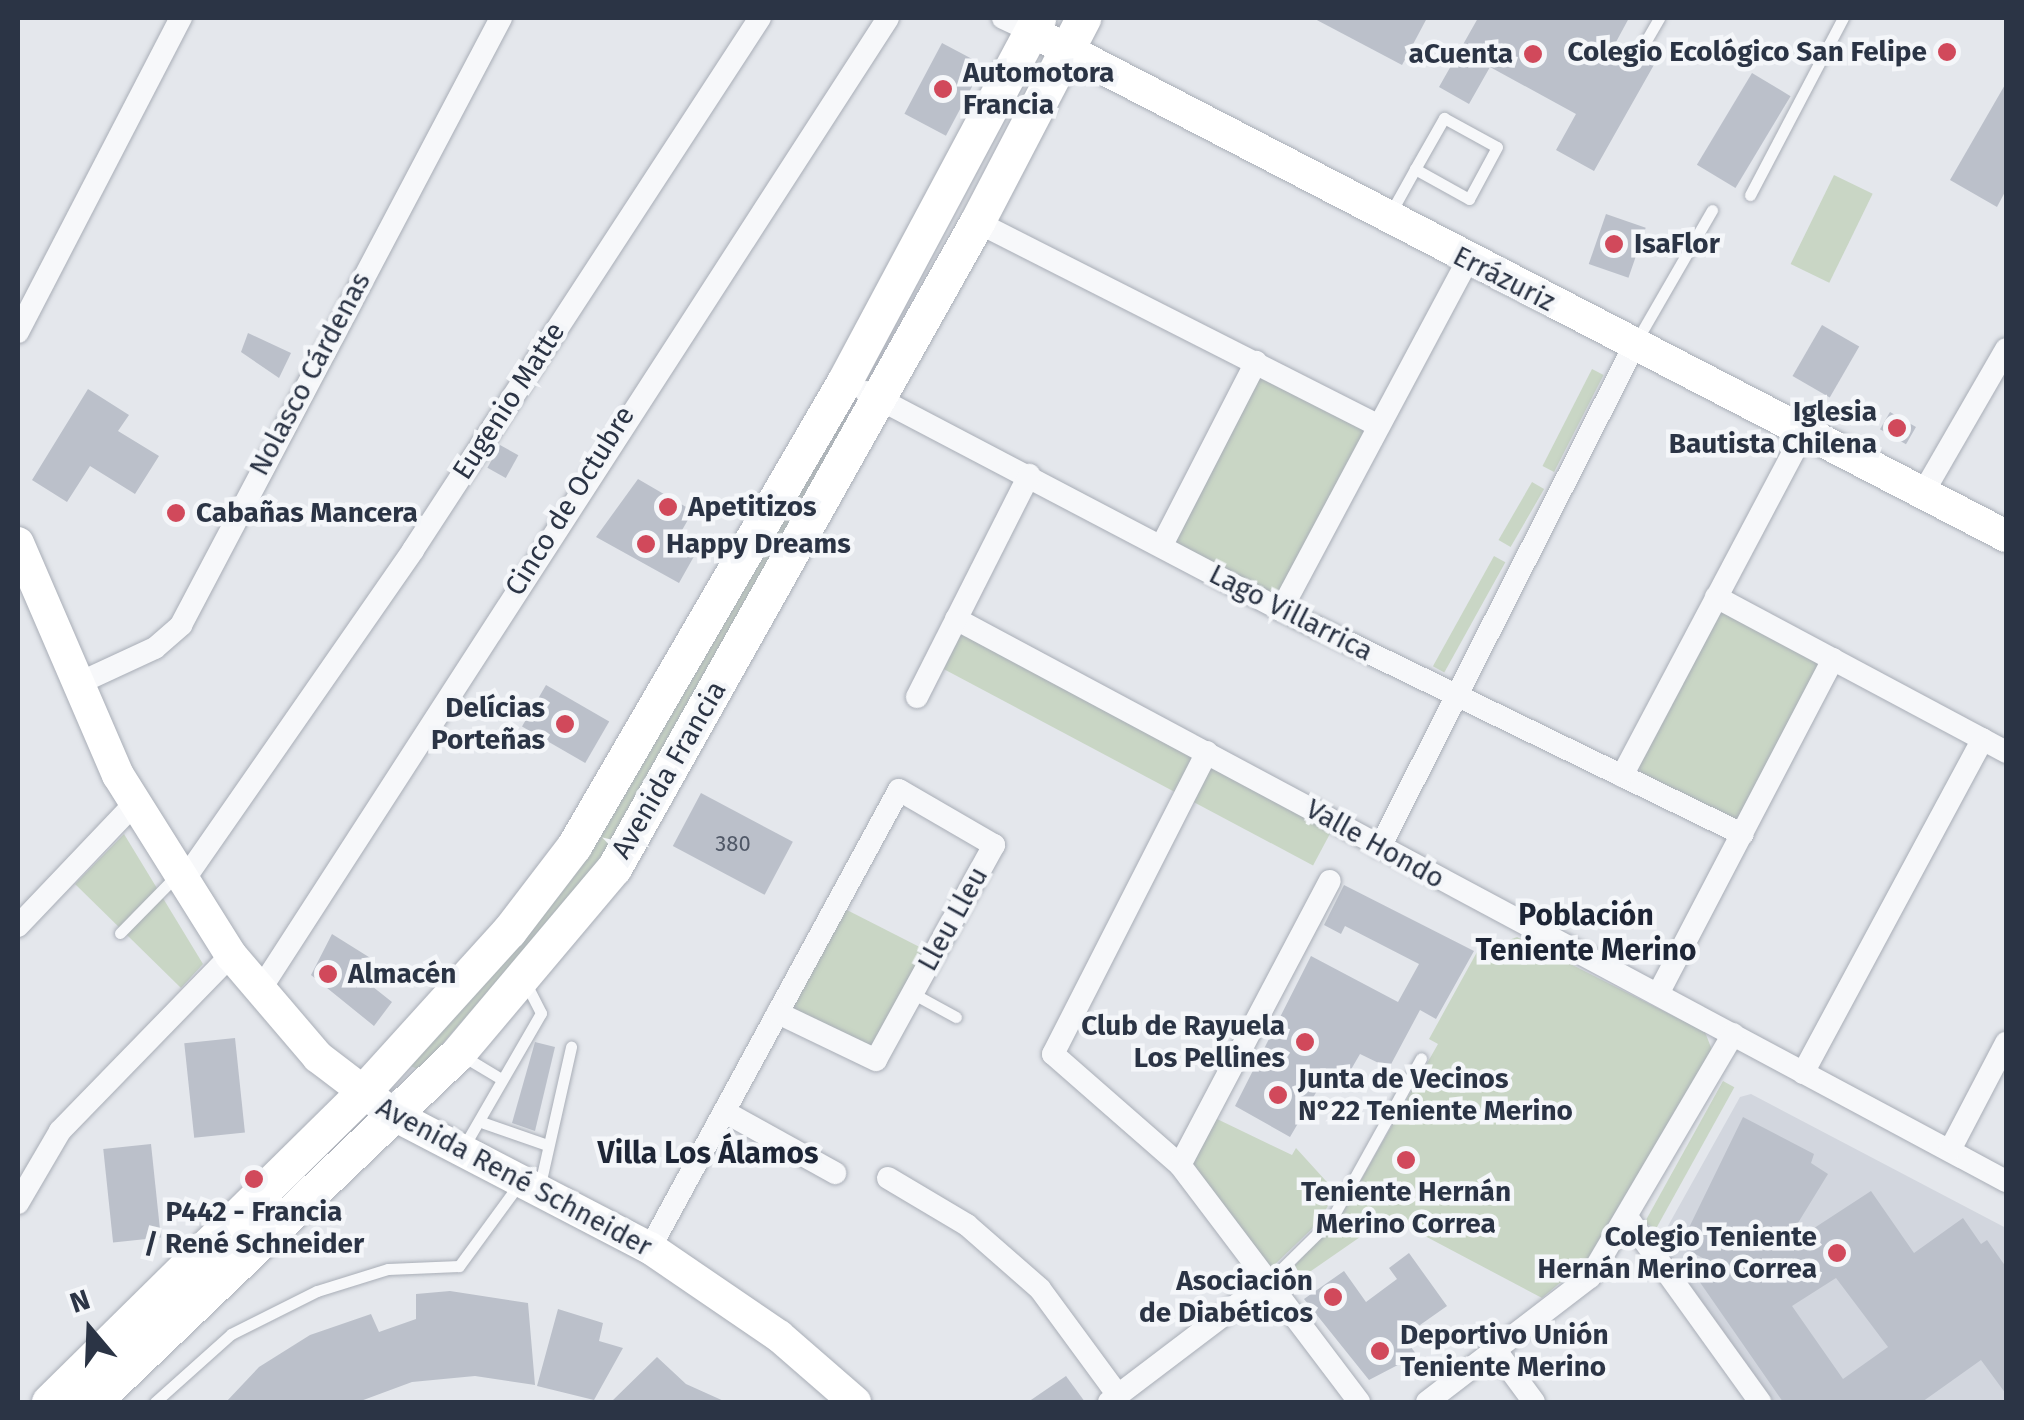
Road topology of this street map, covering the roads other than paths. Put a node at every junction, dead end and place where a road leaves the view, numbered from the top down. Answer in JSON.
{"nodes":[{"id":1,"x":181,"y":18,"type":"edge"},
{"id":2,"x":501,"y":18,"type":"edge"},
{"id":3,"x":760,"y":18,"type":"edge"},
{"id":4,"x":888,"y":18,"type":"edge"},
{"id":5,"x":1083,"y":18,"type":"edge"},
{"id":6,"x":1659,"y":18,"type":"edge"},
{"id":7,"x":1843,"y":18,"type":"edge"},
{"id":8,"x":1024,"y":22,"type":"edge"},
{"id":9,"x":1648,"y":40,"type":"dead end"},
{"id":10,"x":1065,"y":49,"type":"junction"},
{"id":11,"x":1416,"y":169,"type":"junction"},
{"id":12,"x":948,"y":193,"type":"junction"},
{"id":13,"x":1750,"y":195,"type":"dead end"},
{"id":14,"x":1712,"y":210,"type":"dead end"},
{"id":15,"x":1388,"y":218,"type":"junction"},
{"id":16,"x":977,"y":222,"type":"junction"},
{"id":17,"x":1468,"y":260,"type":"junction"},
{"id":18,"x":932,"y":296,"type":"junction"},
{"id":19,"x":18,"y":332,"type":"edge"},
{"id":20,"x":1634,"y":346,"type":"junction"},
{"id":21,"x":2006,"y":349,"type":"edge"},
{"id":22,"x":1256,"y":362,"type":"junction"},
{"id":23,"x":844,"y":382,"type":"junction"},
{"id":24,"x":877,"y":398,"type":"junction"},
{"id":25,"x":1378,"y":425,"type":"junction"},
{"id":26,"x":1804,"y":432,"type":"junction"},
{"id":27,"x":1029,"y":475,"type":"junction"},
{"id":28,"x":1923,"y":493,"type":"junction"},
{"id":29,"x":2006,"y":536,"type":"edge"},
{"id":30,"x":18,"y":543,"type":"edge"},
{"id":31,"x":1162,"y":545,"type":"junction"},
{"id":32,"x":1716,"y":597,"type":"junction"},
{"id":33,"x":1281,"y":610,"type":"junction"},
{"id":34,"x":956,"y":620,"type":"junction"},
{"id":35,"x":1833,"y":659,"type":"junction"},
{"id":36,"x":75,"y":685,"type":"junction"},
{"id":37,"x":1453,"y":696,"type":"junction"},
{"id":38,"x":917,"y":697,"type":"dead end"},
{"id":39,"x":1982,"y":740,"type":"junction"},
{"id":40,"x":1207,"y":752,"type":"junction"},
{"id":41,"x":2006,"y":752,"type":"edge"},
{"id":42,"x":1622,"y":776,"type":"junction"},
{"id":43,"x":135,"y":803,"type":"junction"},
{"id":44,"x":1742,"y":834,"type":"junction"},
{"id":45,"x":1380,"y":847,"type":"junction"},
{"id":46,"x":182,"y":876,"type":"junction"},
{"id":47,"x":1330,"y":881,"type":"dead end"},
{"id":48,"x":18,"y":926,"type":"edge"},
{"id":49,"x":120,"y":933,"type":"dead end"},
{"id":50,"x":231,"y":955,"type":"junction"},
{"id":51,"x":525,"y":981,"type":"junction"},
{"id":52,"x":260,"y":990,"type":"junction"},
{"id":53,"x":912,"y":994,"type":"junction"},
{"id":54,"x":1658,"y":994,"type":"junction"},
{"id":55,"x":778,"y":1013,"type":"junction"},
{"id":56,"x":956,"y":1017,"type":"dead end"},
{"id":57,"x":1733,"y":1034,"type":"junction"},
{"id":58,"x":2006,"y":1043,"type":"edge"},
{"id":59,"x":570,"y":1047,"type":"dead end"},
{"id":60,"x":458,"y":1053,"type":"junction"},
{"id":61,"x":1421,"y":1058,"type":"dead end"},
{"id":62,"x":1803,"y":1073,"type":"junction"},
{"id":63,"x":498,"y":1077,"type":"junction"},
{"id":64,"x":361,"y":1094,"type":"junction"},
{"id":65,"x":725,"y":1112,"type":"junction"},
{"id":66,"x":394,"y":1115,"type":"junction"},
{"id":67,"x":484,"y":1123,"type":"junction"},
{"id":68,"x":547,"y":1145,"type":"junction"},
{"id":69,"x":1950,"y":1150,"type":"junction"},
{"id":70,"x":460,"y":1151,"type":"junction"},
{"id":71,"x":1180,"y":1166,"type":"junction"},
{"id":72,"x":835,"y":1174,"type":"dead end"},
{"id":73,"x":888,"y":1178,"type":"dead end"},
{"id":74,"x":2006,"y":1181,"type":"edge"},
{"id":75,"x":529,"y":1188,"type":"junction"},
{"id":76,"x":22,"y":1190,"type":"edge"},
{"id":77,"x":1630,"y":1221,"type":"junction"},
{"id":78,"x":650,"y":1248,"type":"junction"},
{"id":79,"x":1270,"y":1280,"type":"junction"},
{"id":80,"x":162,"y":1312,"type":"junction"},
{"id":81,"x":1496,"y":1352,"type":"junction"},
{"id":82,"x":1113,"y":1399,"type":"edge"},
{"id":83,"x":49,"y":1402,"type":"edge"},
{"id":84,"x":93,"y":1402,"type":"edge"},
{"id":85,"x":155,"y":1402,"type":"edge"},
{"id":86,"x":855,"y":1402,"type":"edge"},
{"id":87,"x":1360,"y":1402,"type":"edge"},
{"id":88,"x":1427,"y":1402,"type":"edge"},
{"id":89,"x":1534,"y":1402,"type":"edge"},
{"id":90,"x":1760,"y":1402,"type":"edge"}],
"edges":[{"from":1,"to":19,"type":"street"},
{"from":2,"to":36,"type":"street","name":"Nolasco Cárdenas"},
{"from":3,"to":46,"type":"street","name":"Eugenio Matte"},
{"from":4,"to":52,"type":"street","name":"Cinco de Octubre"},
{"from":5,"to":10,"type":"main road","name":"Avenida Francia"},
{"from":6,"to":9,"type":"lane"},
{"from":7,"to":13,"type":"lane"},
{"from":8,"to":10,"type":"main road","name":"Errázuriz"},
{"from":8,"to":12,"type":"main road","name":"Avenida Francia"},
{"from":10,"to":15,"type":"main road","name":"Errázuriz"},
{"from":10,"to":16,"type":"main road","name":"Avenida Francia"},
{"from":11,"to":11,"type":"lane"},
{"from":11,"to":15,"type":"lane"},
{"from":12,"to":18,"type":"main road"},
{"from":12,"to":23,"type":"main road","name":"Avenida Francia"},
{"from":14,"to":20,"type":"lane"},
{"from":15,"to":17,"type":"main road","name":"Errázuriz"},
{"from":16,"to":18,"type":"main road","name":"Avenida Francia"},
{"from":16,"to":22,"type":"street"},
{"from":17,"to":20,"type":"main road","name":"Errázuriz"},
{"from":17,"to":25,"type":"street"},
{"from":18,"to":24,"type":"main road","name":"Avenida Francia"},
{"from":20,"to":26,"type":"main road","name":"Errázuriz"},
{"from":20,"to":37,"type":"street"},
{"from":21,"to":28,"type":"street"},
{"from":22,"to":25,"type":"street"},
{"from":22,"to":31,"type":"street"},
{"from":23,"to":24,"type":"street","name":"Lago Villarrica"},
{"from":23,"to":64,"type":"main road","name":"Avenida Francia"},
{"from":24,"to":27,"type":"street","name":"Lago Villarrica"},
{"from":24,"to":51,"type":"main road","name":"Avenida Francia"},
{"from":25,"to":33,"type":"street"},
{"from":26,"to":28,"type":"main road","name":"Errázuriz"},
{"from":26,"to":32,"type":"street"},
{"from":27,"to":31,"type":"street","name":"Lago Villarrica"},
{"from":27,"to":34,"type":"street"},
{"from":28,"to":29,"type":"main road","name":"Errázuriz"},
{"from":30,"to":36,"type":"main road","name":"Avenida René Schneider"},
{"from":31,"to":33,"type":"street","name":"Lago Villarrica"},
{"from":32,"to":35,"type":"street"},
{"from":32,"to":42,"type":"street"},
{"from":33,"to":37,"type":"street","name":"Lago Villarrica"},
{"from":34,"to":38,"type":"street"},
{"from":34,"to":40,"type":"street","name":"Valle Hondo"},
{"from":35,"to":39,"type":"street"},
{"from":35,"to":44,"type":"street"},
{"from":36,"to":43,"type":"main road","name":"Avenida René Schneider"},
{"from":37,"to":42,"type":"street","name":"Lago Villarrica"},
{"from":37,"to":45,"type":"street"},
{"from":39,"to":41,"type":"street"},
{"from":39,"to":62,"type":"street"},
{"from":40,"to":45,"type":"street","name":"Valle Hondo"},
{"from":40,"to":71,"type":"street"},
{"from":42,"to":44,"type":"street","name":"Lago Villarrica"},
{"from":43,"to":46,"type":"main road","name":"Avenida René Schneider"},
{"from":43,"to":48,"type":"street"},
{"from":44,"to":54,"type":"street"},
{"from":45,"to":54,"type":"street","name":"Valle Hondo"},
{"from":46,"to":49,"type":"lane"},
{"from":46,"to":50,"type":"main road","name":"Avenida René Schneider"},
{"from":47,"to":71,"type":"street"},
{"from":50,"to":52,"type":"main road","name":"Avenida René Schneider"},
{"from":50,"to":76,"type":"street"},
{"from":51,"to":60,"type":"main road","name":"Avenida Francia"},
{"from":51,"to":63,"type":"lane"},
{"from":52,"to":64,"type":"main road","name":"Avenida René Schneider"},
{"from":53,"to":55,"type":"street","name":"Lleu Lleu"},
{"from":53,"to":55,"type":"street","name":"Lleu Lleu"},
{"from":53,"to":56,"type":"lane"},
{"from":54,"to":57,"type":"street","name":"Valle Hondo"},
{"from":55,"to":65,"type":"street","name":"Lleu Lleu"},
{"from":57,"to":62,"type":"street","name":"Valle Hondo"},
{"from":57,"to":77,"type":"street"},
{"from":58,"to":69,"type":"street"},
{"from":59,"to":68,"type":"lane"},
{"from":60,"to":63,"type":"lane"},
{"from":60,"to":66,"type":"main road","name":"Avenida Francia"},
{"from":61,"to":79,"type":"lane"},
{"from":62,"to":69,"type":"street","name":"Valle Hondo"},
{"from":63,"to":67,"type":"lane"},
{"from":64,"to":66,"type":"main road","name":"Avenida René Schneider"},
{"from":64,"to":80,"type":"main road","name":"Avenida Francia"},
{"from":65,"to":72,"type":"street"},
{"from":65,"to":78,"type":"street","name":"Lleu Lleu"},
{"from":66,"to":70,"type":"main road","name":"Avenida René Schneider"},
{"from":66,"to":80,"type":"main road","name":"Avenida Francia"},
{"from":67,"to":68,"type":"lane"},
{"from":67,"to":70,"type":"lane"},
{"from":68,"to":75,"type":"lane"},
{"from":69,"to":74,"type":"street","name":"Valle Hondo"},
{"from":70,"to":75,"type":"main road","name":"Avenida René Schneider"},
{"from":71,"to":79,"type":"street"},
{"from":73,"to":82,"type":"street"},
{"from":75,"to":78,"type":"main road","name":"Avenida René Schneider"},
{"from":75,"to":85,"type":"lane"},
{"from":77,"to":81,"type":"street"},
{"from":77,"to":90,"type":"street"},
{"from":78,"to":86,"type":"main road","name":"Avenida René Schneider"},
{"from":79,"to":82,"type":"street"},
{"from":79,"to":87,"type":"street"},
{"from":80,"to":83,"type":"main road","name":"Avenida Francia"},
{"from":80,"to":84,"type":"main road","name":"Avenida Francia"},
{"from":81,"to":88,"type":"street"},
{"from":81,"to":89,"type":"street"}]}
